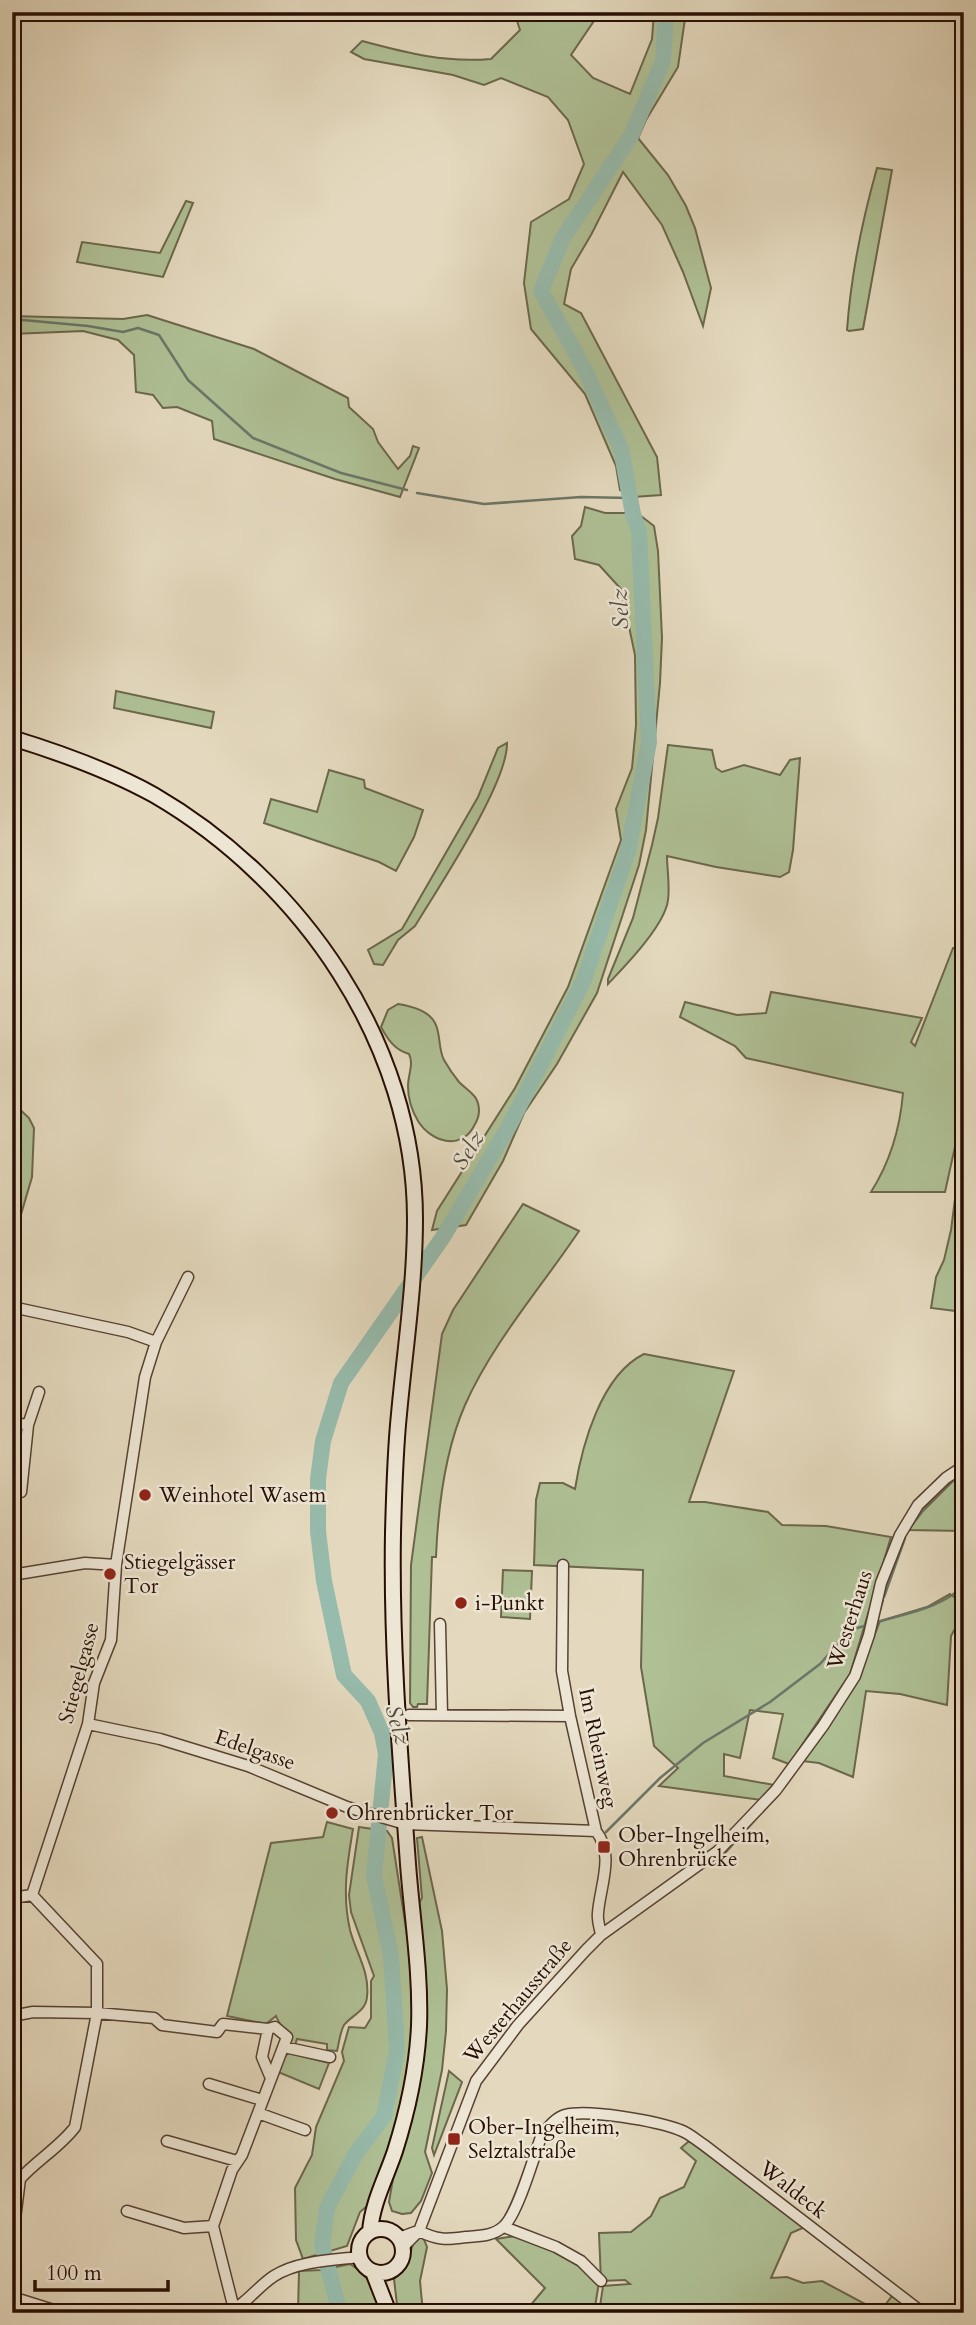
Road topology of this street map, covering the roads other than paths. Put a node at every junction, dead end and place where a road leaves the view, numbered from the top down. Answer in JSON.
{"nodes":[{"id":1,"x":12,"y":738,"type":"edge"},
{"id":2,"x":188,"y":1277,"type":"dead end"},
{"id":3,"x":12,"y":1307,"type":"edge"},
{"id":4,"x":156,"y":1342,"type":"junction"},
{"id":5,"x":39,"y":1392,"type":"dead end"},
{"id":6,"x":12,"y":1423,"type":"edge"},
{"id":7,"x":28,"y":1425,"type":"junction"},
{"id":8,"x":964,"y":1466,"type":"edge"},
{"id":9,"x":21,"y":1492,"type":"dead end"},
{"id":10,"x":116,"y":1565,"type":"junction"},
{"id":11,"x":564,"y":1565,"type":"dead end"},
{"id":12,"x":12,"y":1575,"type":"edge"},
{"id":13,"x":440,"y":1624,"type":"dead end"},
{"id":14,"x":409,"y":1714,"type":"dead end"},
{"id":15,"x":442,"y":1715,"type":"junction"},
{"id":16,"x":570,"y":1716,"type":"junction"},
{"id":17,"x":88,"y":1724,"type":"junction"},
{"id":18,"x":405,"y":1824,"type":"junction"},
{"id":19,"x":596,"y":1832,"type":"junction"},
{"id":20,"x":718,"y":1851,"type":"joint"},
{"id":21,"x":32,"y":1895,"type":"junction"},
{"id":22,"x":12,"y":1898,"type":"edge"},
{"id":23,"x":601,"y":1935,"type":"junction"},
{"id":24,"x":97,"y":2013,"type":"junction"},
{"id":25,"x":12,"y":2016,"type":"edge"},
{"id":26,"x":268,"y":2029,"type":"junction"},
{"id":27,"x":285,"y":2047,"type":"junction"},
{"id":28,"x":330,"y":2057,"type":"dead end"},
{"id":29,"x":270,"y":2076,"type":"junction"},
{"id":30,"x":209,"y":2084,"type":"dead end"},
{"id":31,"x":262,"y":2099,"type":"junction"},
{"id":32,"x":258,"y":2112,"type":"junction"},
{"id":33,"x":305,"y":2130,"type":"dead end"},
{"id":34,"x":167,"y":2141,"type":"dead end"},
{"id":35,"x":394,"y":2153,"type":"junction"},
{"id":36,"x":237,"y":2161,"type":"junction"},
{"id":37,"x":16,"y":2177,"type":"edge"},
{"id":38,"x":127,"y":2211,"type":"dead end"},
{"id":39,"x":213,"y":2226,"type":"junction"},
{"id":40,"x":504,"y":2227,"type":"junction"},
{"id":41,"x":419,"y":2231,"type":"junction"},
{"id":42,"x":370,"y":2232,"type":"junction"},
{"id":43,"x":396,"y":2238,"type":"junction"},
{"id":44,"x":12,"y":2242,"type":"edge"},
{"id":45,"x":360,"y":2256,"type":"junction"},
{"id":46,"x":373,"y":2272,"type":"junction"},
{"id":47,"x":389,"y":2272,"type":"junction"},
{"id":48,"x":601,"y":2281,"type":"dead end"},
{"id":49,"x":12,"y":2297,"type":"edge"},
{"id":50,"x":231,"y":2312,"type":"edge"},
{"id":51,"x":63,"y":2313,"type":"edge"},
{"id":52,"x":390,"y":2313,"type":"edge"},
{"id":53,"x":923,"y":2313,"type":"edge"}],
"edges":[{"from":1,"to":18,"type":"main road"},
{"from":2,"to":4,"type":"street","name":"Stiegelgasse"},
{"from":3,"to":4,"type":"street"},
{"from":4,"to":10,"type":"street","name":"Stiegelgasse"},
{"from":5,"to":7,"type":"street"},
{"from":6,"to":7,"type":"street"},
{"from":7,"to":9,"type":"street"},
{"from":8,"to":20,"type":"street","name":"Westerhaus"},
{"from":10,"to":12,"type":"street"},
{"from":10,"to":17,"type":"street","name":"Stiegelgasse"},
{"from":11,"to":16,"type":"street","name":"Im Rheinweg"},
{"from":13,"to":15,"type":"street"},
{"from":14,"to":15,"type":"street"},
{"from":15,"to":16,"type":"street"},
{"from":16,"to":19,"type":"street","name":"Im Rheinweg"},
{"from":17,"to":18,"type":"street","name":"Edelgasse"},
{"from":17,"to":21,"type":"street","name":"Stiegelgasse"},
{"from":18,"to":19,"type":"street","name":"Edelgasse"},
{"from":18,"to":35,"type":"main road"},
{"from":19,"to":23,"type":"street","name":"Im Rheinweg"},
{"from":20,"to":23,"type":"street","name":"Westerhausstraße"},
{"from":21,"to":22,"type":"street"},
{"from":21,"to":24,"type":"street"},
{"from":23,"to":41,"type":"street","name":"Westerhausstraße"},
{"from":24,"to":25,"type":"street"},
{"from":24,"to":26,"type":"street"},
{"from":24,"to":37,"type":"street"},
{"from":26,"to":27,"type":"street"},
{"from":26,"to":29,"type":"street"},
{"from":27,"to":28,"type":"street"},
{"from":27,"to":29,"type":"street"},
{"from":29,"to":31,"type":"street"},
{"from":30,"to":31,"type":"street"},
{"from":31,"to":32,"type":"street"},
{"from":32,"to":33,"type":"street"},
{"from":32,"to":36,"type":"street"},
{"from":34,"to":36,"type":"street"},
{"from":35,"to":42,"type":"main road"},
{"from":35,"to":43,"type":"main road"},
{"from":36,"to":39,"type":"street"},
{"from":37,"to":44,"type":"street"},
{"from":38,"to":39,"type":"street"},
{"from":39,"to":50,"type":"street"},
{"from":40,"to":41,"type":"street"},
{"from":40,"to":48,"type":"street"},
{"from":40,"to":53,"type":"street","name":"Waldeck"},
{"from":41,"to":43,"type":"street"},
{"from":42,"to":43,"type":"main road"},
{"from":42,"to":45,"type":"main road"},
{"from":43,"to":47,"type":"main road"},
{"from":45,"to":46,"type":"main road"},
{"from":45,"to":50,"type":"street"},
{"from":46,"to":47,"type":"main road"},
{"from":46,"to":52,"type":"main road"},
{"from":47,"to":52,"type":"main road"},
{"from":49,"to":51,"type":"street"}]}
